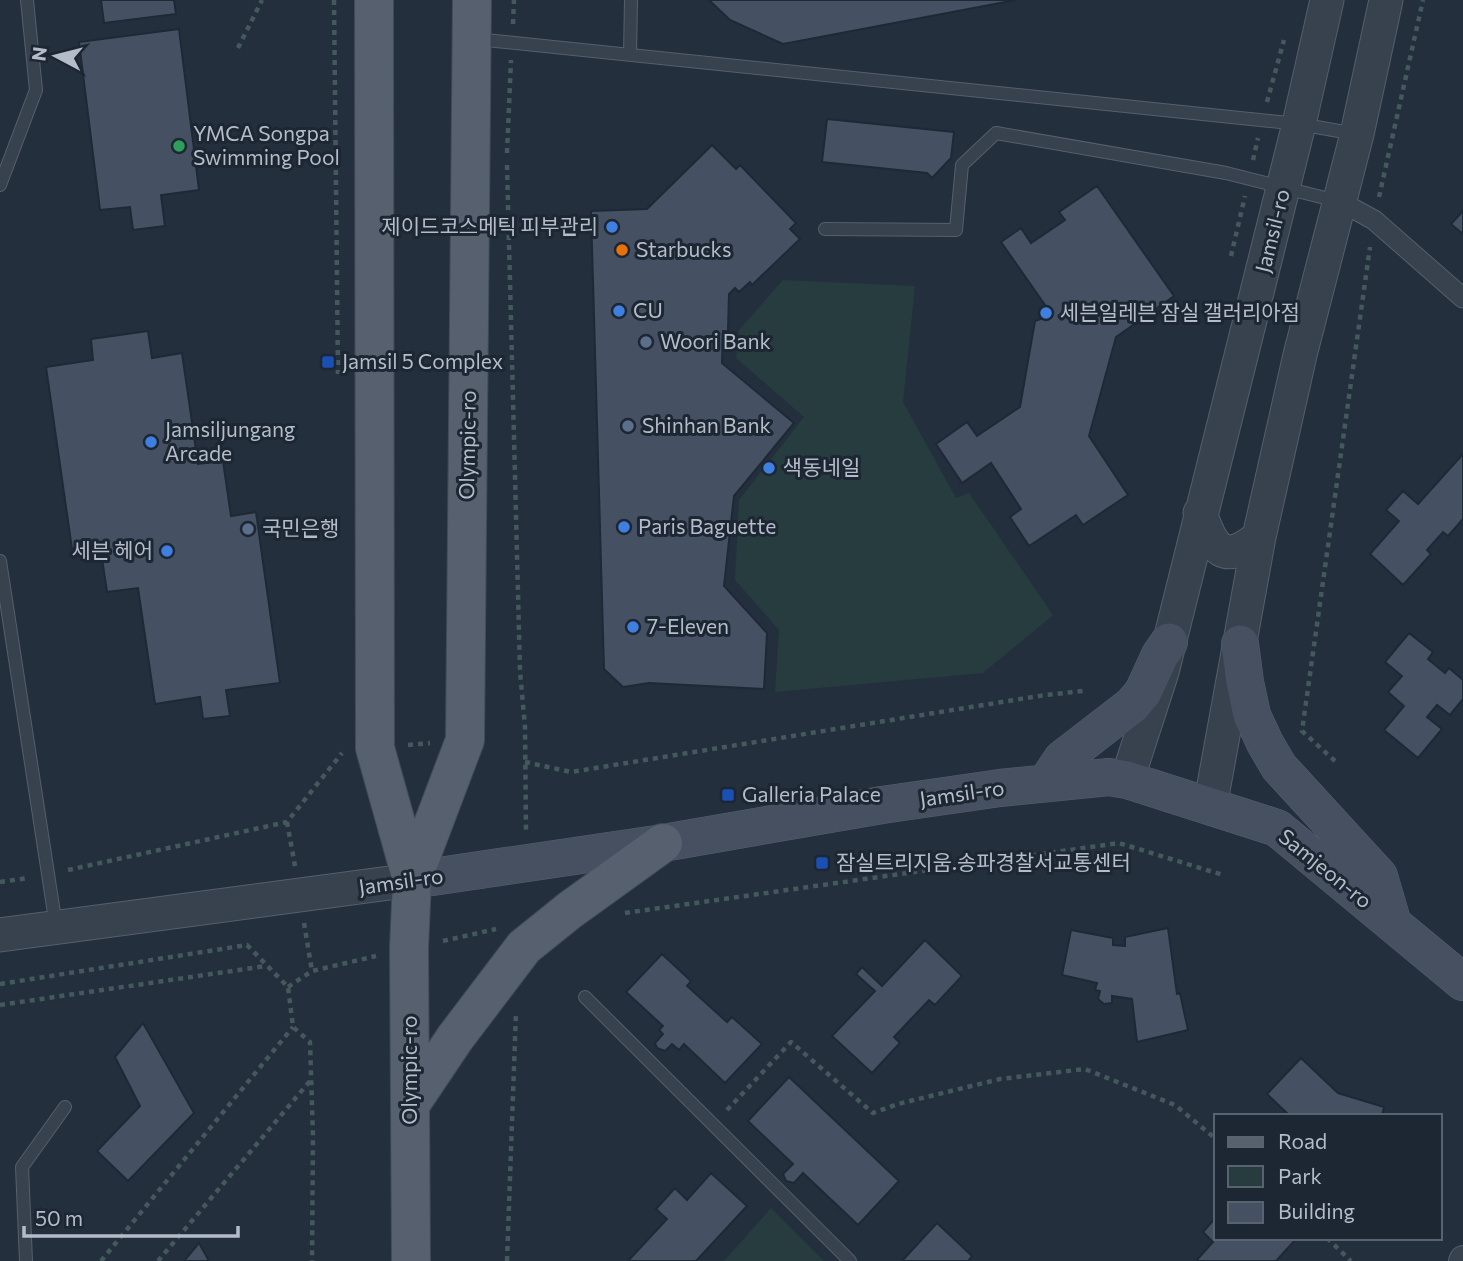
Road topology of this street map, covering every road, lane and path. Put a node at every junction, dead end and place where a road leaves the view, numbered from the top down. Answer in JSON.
{"nodes":[{"id":1,"x":27,"y":0,"type":"edge"},
{"id":2,"x":262,"y":0,"type":"edge"},
{"id":3,"x":374,"y":0,"type":"edge"},
{"id":4,"x":472,"y":0,"type":"edge"},
{"id":5,"x":514,"y":0,"type":"edge"},
{"id":6,"x":631,"y":0,"type":"edge"},
{"id":7,"x":1327,"y":0,"type":"edge"},
{"id":8,"x":1387,"y":0,"type":"edge"},
{"id":9,"x":1423,"y":0,"type":"edge"},
{"id":10,"x":1287,"y":27,"type":"dead end"},
{"id":11,"x":472,"y":38,"type":"junction"},
{"id":12,"x":512,"y":43,"type":"junction"},
{"id":13,"x":238,"y":48,"type":"dead end"},
{"id":14,"x":630,"y":55,"type":"junction"},
{"id":15,"x":1262,"y":120,"type":"junction"},
{"id":16,"x":1299,"y":124,"type":"junction"},
{"id":17,"x":1357,"y":134,"type":"junction"},
{"id":18,"x":1256,"y":145,"type":"dead end"},
{"id":19,"x":0,"y":186,"type":"edge"},
{"id":20,"x":1283,"y":188,"type":"junction"},
{"id":21,"x":1341,"y":202,"type":"junction"},
{"id":22,"x":1374,"y":220,"type":"junction"},
{"id":23,"x":825,"y":229,"type":"dead end"},
{"id":24,"x":1463,"y":298,"type":"edge"},
{"id":25,"x":1200,"y":513,"type":"junction"},
{"id":26,"x":1259,"y":537,"type":"junction"},
{"id":27,"x":0,"y":561,"type":"edge"},
{"id":28,"x":1169,"y":642,"type":"junction"},
{"id":29,"x":1240,"y":644,"type":"junction"},
{"id":30,"x":1083,"y":691,"type":"dead end"},
{"id":31,"x":344,"y":750,"type":"dead end"},
{"id":32,"x":1335,"y":761,"type":"dead end"},
{"id":33,"x":1126,"y":780,"type":"junction"},
{"id":34,"x":1046,"y":783,"type":"junction"},
{"id":35,"x":1210,"y":807,"type":"junction"},
{"id":36,"x":663,"y":843,"type":"junction"},
{"id":37,"x":48,"y":875,"type":"junction"},
{"id":38,"x":1223,"y":876,"type":"dead end"},
{"id":39,"x":412,"y":880,"type":"junction"},
{"id":40,"x":0,"y":882,"type":"edge"},
{"id":41,"x":618,"y":914,"type":"dead end"},
{"id":42,"x":1392,"y":924,"type":"junction"},
{"id":43,"x":56,"y":927,"type":"junction"},
{"id":44,"x":0,"y":935,"type":"edge"},
{"id":45,"x":267,"y":965,"type":"junction"},
{"id":46,"x":312,"y":971,"type":"dead end"},
{"id":47,"x":1463,"y":982,"type":"edge"},
{"id":48,"x":0,"y":984,"type":"edge"},
{"id":49,"x":288,"y":987,"type":"junction"},
{"id":50,"x":585,"y":997,"type":"dead end"},
{"id":51,"x":517,"y":1000,"type":"dead end"},
{"id":52,"x":0,"y":1006,"type":"edge"},
{"id":53,"x":293,"y":1027,"type":"junction"},
{"id":54,"x":311,"y":1080,"type":"junction"},
{"id":55,"x":410,"y":1105,"type":"junction"},
{"id":56,"x":65,"y":1107,"type":"dead end"},
{"id":57,"x":713,"y":1124,"type":"junction"},
{"id":58,"x":1214,"y":1137,"type":"edge"},
{"id":59,"x":1330,"y":1240,"type":"edge"},
{"id":60,"x":26,"y":1261,"type":"edge"},
{"id":61,"x":101,"y":1261,"type":"edge"},
{"id":62,"x":158,"y":1261,"type":"edge"},
{"id":63,"x":312,"y":1261,"type":"edge"},
{"id":64,"x":411,"y":1261,"type":"edge"},
{"id":65,"x":507,"y":1261,"type":"edge"},
{"id":66,"x":850,"y":1261,"type":"edge"},
{"id":67,"x":1351,"y":1261,"type":"edge"}],
"edges":[{"from":1,"to":19,"type":"lane"},
{"from":2,"to":13,"type":"path"},
{"from":3,"to":39,"type":"main road","name":"Olympic-ro"},
{"from":4,"to":11,"type":"main road","name":"Olympic-ro"},
{"from":5,"to":12,"type":"path"},
{"from":6,"to":14,"type":"lane"},
{"from":7,"to":16,"type":"street","name":"Jamsil-ro"},
{"from":8,"to":17,"type":"street"},
{"from":9,"to":22,"type":"path"},
{"from":10,"to":15,"type":"path"},
{"from":11,"to":12,"type":"lane"},
{"from":11,"to":39,"type":"main road","name":"Olympic-ro"},
{"from":12,"to":14,"type":"lane"},
{"from":12,"to":30,"type":"path"},
{"from":14,"to":15,"type":"lane"},
{"from":15,"to":16,"type":"lane"},
{"from":15,"to":18,"type":"path"},
{"from":16,"to":17,"type":"lane"},
{"from":16,"to":20,"type":"street","name":"Jamsil-ro"},
{"from":17,"to":21,"type":"street"},
{"from":20,"to":21,"type":"lane"},
{"from":20,"to":23,"type":"lane"},
{"from":20,"to":25,"type":"street","name":"Jamsil-ro"},
{"from":21,"to":22,"type":"street"},
{"from":21,"to":26,"type":"street"},
{"from":22,"to":24,"type":"street"},
{"from":22,"to":32,"type":"path"},
{"from":25,"to":26,"type":"street"},
{"from":25,"to":28,"type":"street","name":"Jamsil-ro"},
{"from":26,"to":29,"type":"street"},
{"from":27,"to":37,"type":"lane"},
{"from":28,"to":33,"type":"street","name":"Jamsil-ro"},
{"from":28,"to":34,"type":"main road"},
{"from":29,"to":35,"type":"street"},
{"from":29,"to":42,"type":"main road"},
{"from":31,"to":37,"type":"path"},
{"from":33,"to":34,"type":"main road","name":"Jamsil-ro"},
{"from":33,"to":35,"type":"main road","name":"Samjeon-ro"},
{"from":34,"to":36,"type":"main road","name":"Jamsil-ro"},
{"from":35,"to":42,"type":"main road","name":"Samjeon-ro"},
{"from":36,"to":39,"type":"main road","name":"Jamsil-ro"},
{"from":36,"to":55,"type":"main road"},
{"from":37,"to":40,"type":"path"},
{"from":37,"to":43,"type":"lane"},
{"from":38,"to":41,"type":"path"},
{"from":39,"to":43,"type":"street","name":"Jamsil-ro"},
{"from":39,"to":55,"type":"main road","name":"Olympic-ro"},
{"from":42,"to":47,"type":"main road","name":"Samjeon-ro"},
{"from":43,"to":44,"type":"street","name":"Jamsil-ro"},
{"from":45,"to":48,"type":"path"},
{"from":45,"to":49,"type":"path"},
{"from":45,"to":52,"type":"path"},
{"from":46,"to":49,"type":"path"},
{"from":49,"to":53,"type":"path"},
{"from":50,"to":57,"type":"lane"},
{"from":51,"to":65,"type":"path"},
{"from":53,"to":54,"type":"path"},
{"from":53,"to":61,"type":"path"},
{"from":54,"to":62,"type":"path"},
{"from":54,"to":63,"type":"path"},
{"from":55,"to":64,"type":"main road","name":"Olympic-ro"},
{"from":56,"to":60,"type":"lane"},
{"from":57,"to":58,"type":"path"},
{"from":57,"to":66,"type":"lane"},
{"from":59,"to":67,"type":"path"}]}
